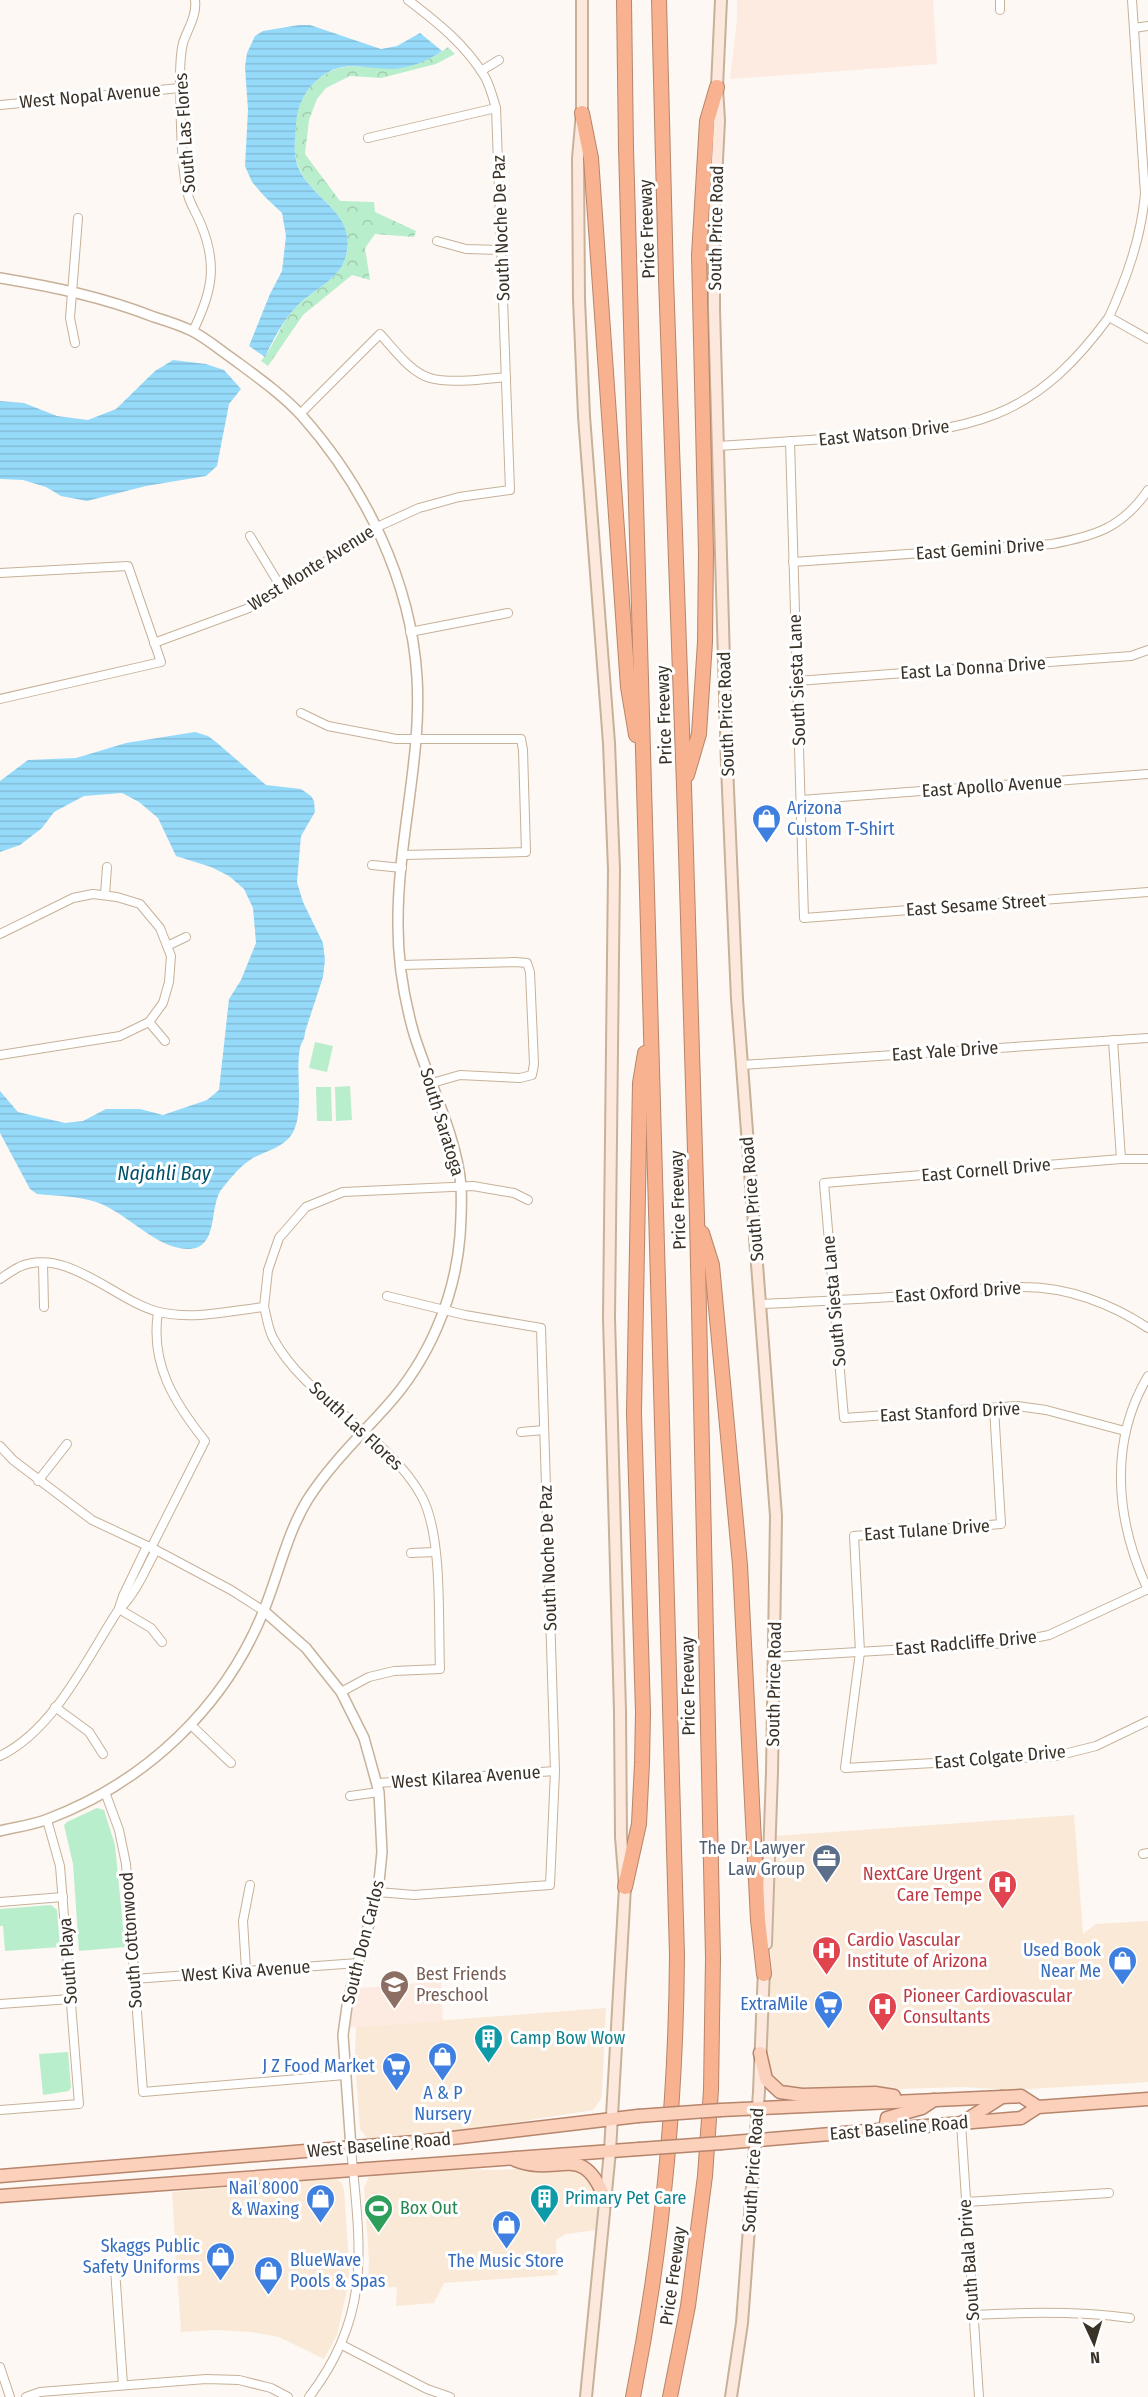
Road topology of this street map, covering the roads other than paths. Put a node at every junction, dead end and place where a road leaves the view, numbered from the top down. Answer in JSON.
{"nodes":[{"id":1,"x":195,"y":0,"type":"edge"},
{"id":2,"x":408,"y":0,"type":"edge"},
{"id":3,"x":582,"y":0,"type":"edge"},
{"id":4,"x":624,"y":0,"type":"edge"},
{"id":5,"x":659,"y":0,"type":"edge"},
{"id":6,"x":721,"y":0,"type":"edge"},
{"id":7,"x":1000,"y":0,"type":"edge"},
{"id":8,"x":1132,"y":0,"type":"edge"},
{"id":9,"x":1000,"y":10,"type":"dead end"},
{"id":10,"x":1148,"y":26,"type":"edge"},
{"id":11,"x":1134,"y":28,"type":"junction"},
{"id":12,"x":499,"y":60,"type":"dead end"},
{"id":13,"x":481,"y":71,"type":"junction"},
{"id":14,"x":717,"y":87,"type":"junction"},
{"id":15,"x":180,"y":88,"type":"junction"},
{"id":16,"x":0,"y":105,"type":"edge"},
{"id":17,"x":496,"y":108,"type":"junction"},
{"id":18,"x":582,"y":113,"type":"junction"},
{"id":19,"x":368,"y":138,"type":"dead end"},
{"id":20,"x":1145,"y":145,"type":"edge"},
{"id":21,"x":78,"y":218,"type":"dead end"},
{"id":22,"x":437,"y":241,"type":"dead end"},
{"id":23,"x":501,"y":250,"type":"junction"},
{"id":24,"x":0,"y":278,"type":"edge"},
{"id":25,"x":73,"y":290,"type":"junction"},
{"id":26,"x":1109,"y":317,"type":"junction"},
{"id":27,"x":193,"y":331,"type":"junction"},
{"id":28,"x":1148,"y":339,"type":"edge"},
{"id":29,"x":75,"y":343,"type":"dead end"},
{"id":30,"x":506,"y":377,"type":"junction"},
{"id":31,"x":300,"y":414,"type":"junction"},
{"id":32,"x":790,"y":441,"type":"junction"},
{"id":33,"x":718,"y":446,"type":"junction"},
{"id":34,"x":510,"y":490,"type":"joint"},
{"id":35,"x":1148,"y":490,"type":"edge"},
{"id":36,"x":377,"y":527,"type":"junction"},
{"id":37,"x":250,"y":536,"type":"dead end"},
{"id":38,"x":794,"y":562,"type":"junction"},
{"id":39,"x":0,"y":573,"type":"edge"},
{"id":40,"x":282,"y":589,"type":"junction"},
{"id":41,"x":508,"y":613,"type":"dead end"},
{"id":42,"x":410,"y":632,"type":"junction"},
{"id":43,"x":154,"y":643,"type":"junction"},
{"id":44,"x":1148,"y":650,"type":"edge"},
{"id":45,"x":797,"y":681,"type":"junction"},
{"id":46,"x":0,"y":699,"type":"edge"},
{"id":47,"x":301,"y":713,"type":"dead end"},
{"id":48,"x":415,"y":740,"type":"junction"},
{"id":49,"x":1148,"y":774,"type":"edge"},
{"id":50,"x":684,"y":786,"type":"junction"},
{"id":51,"x":644,"y":791,"type":"junction"},
{"id":52,"x":801,"y":800,"type":"junction"},
{"id":53,"x":403,"y":855,"type":"junction"},
{"id":54,"x":372,"y":864,"type":"dead end"},
{"id":55,"x":107,"y":867,"type":"dead end"},
{"id":56,"x":402,"y":868,"type":"junction"},
{"id":57,"x":1148,"y":892,"type":"edge"},
{"id":58,"x":105,"y":895,"type":"junction"},
{"id":59,"x":804,"y":918,"type":"joint"},
{"id":60,"x":0,"y":934,"type":"edge"},
{"id":61,"x":186,"y":937,"type":"dead end"},
{"id":62,"x":167,"y":946,"type":"junction"},
{"id":63,"x":401,"y":965,"type":"junction"},
{"id":64,"x":149,"y":1022,"type":"junction"},
{"id":65,"x":650,"y":1022,"type":"junction"},
{"id":66,"x":1148,"y":1038,"type":"edge"},
{"id":67,"x":1113,"y":1040,"type":"junction"},
{"id":68,"x":165,"y":1041,"type":"dead end"},
{"id":69,"x":0,"y":1055,"type":"edge"},
{"id":70,"x":742,"y":1065,"type":"junction"},
{"id":71,"x":432,"y":1083,"type":"junction"},
{"id":72,"x":1121,"y":1159,"type":"junction"},
{"id":73,"x":1148,"y":1159,"type":"edge"},
{"id":74,"x":824,"y":1183,"type":"joint"},
{"id":75,"x":461,"y":1186,"type":"junction"},
{"id":76,"x":528,"y":1200,"type":"dead end"},
{"id":77,"x":697,"y":1216,"type":"junction"},
{"id":78,"x":43,"y":1263,"type":"junction"},
{"id":79,"x":0,"y":1279,"type":"edge"},
{"id":80,"x":387,"y":1296,"type":"dead end"},
{"id":81,"x":833,"y":1301,"type":"junction"},
{"id":82,"x":761,"y":1304,"type":"junction"},
{"id":83,"x":44,"y":1306,"type":"dead end"},
{"id":84,"x":264,"y":1307,"type":"junction"},
{"id":85,"x":445,"y":1310,"type":"junction"},
{"id":86,"x":158,"y":1312,"type":"junction"},
{"id":87,"x":1148,"y":1328,"type":"edge"},
{"id":88,"x":1148,"y":1376,"type":"edge"},
{"id":89,"x":994,"y":1408,"type":"junction"},
{"id":90,"x":844,"y":1418,"type":"joint"},
{"id":91,"x":544,"y":1430,"type":"junction"},
{"id":92,"x":362,"y":1431,"type":"junction"},
{"id":93,"x":1125,"y":1431,"type":"junction"},
{"id":94,"x":521,"y":1432,"type":"dead end"},
{"id":95,"x":67,"y":1444,"type":"dead end"},
{"id":96,"x":0,"y":1446,"type":"edge"},
{"id":97,"x":38,"y":1481,"type":"junction"},
{"id":98,"x":151,"y":1548,"type":"junction"},
{"id":99,"x":435,"y":1552,"type":"junction"},
{"id":100,"x":411,"y":1553,"type":"dead end"},
{"id":101,"x":1148,"y":1590,"type":"edge"},
{"id":102,"x":119,"y":1609,"type":"junction"},
{"id":103,"x":264,"y":1611,"type":"junction"},
{"id":104,"x":162,"y":1642,"type":"dead end"},
{"id":105,"x":860,"y":1652,"type":"junction"},
{"id":106,"x":774,"y":1656,"type":"junction"},
{"id":107,"x":341,"y":1692,"type":"junction"},
{"id":108,"x":55,"y":1707,"type":"junction"},
{"id":109,"x":1148,"y":1721,"type":"edge"},
{"id":110,"x":192,"y":1725,"type":"junction"},
{"id":111,"x":103,"y":1754,"type":"dead end"},
{"id":112,"x":0,"y":1756,"type":"edge"},
{"id":113,"x":231,"y":1763,"type":"dead end"},
{"id":114,"x":555,"y":1771,"type":"junction"},
{"id":115,"x":378,"y":1787,"type":"junction"},
{"id":116,"x":105,"y":1792,"type":"junction"},
{"id":117,"x":350,"y":1796,"type":"dead end"},
{"id":118,"x":47,"y":1820,"type":"junction"},
{"id":119,"x":0,"y":1831,"type":"edge"},
{"id":120,"x":250,"y":1885,"type":"dead end"},
{"id":121,"x":625,"y":1887,"type":"junction"},
{"id":122,"x":378,"y":1892,"type":"junction"},
{"id":123,"x":63,"y":1897,"type":"junction"},
{"id":124,"x":0,"y":1902,"type":"edge"},
{"id":125,"x":358,"y":1963,"type":"junction"},
{"id":126,"x":246,"y":1970,"type":"junction"},
{"id":127,"x":764,"y":1974,"type":"junction"},
{"id":128,"x":134,"y":1979,"type":"junction"},
{"id":129,"x":70,"y":1999,"type":"junction"},
{"id":130,"x":0,"y":2004,"type":"edge"},
{"id":131,"x":760,"y":2053,"type":"junction"},
{"id":132,"x":345,"y":2075,"type":"junction"},
{"id":133,"x":1002,"y":2097,"type":"junction"},
{"id":134,"x":935,"y":2099,"type":"junction"},
{"id":135,"x":949,"y":2099,"type":"junction"},
{"id":136,"x":1148,"y":2099,"type":"edge"},
{"id":137,"x":912,"y":2100,"type":"junction"},
{"id":138,"x":757,"y":2107,"type":"junction"},
{"id":139,"x":1038,"y":2107,"type":"junction"},
{"id":140,"x":0,"y":2110,"type":"edge"},
{"id":141,"x":612,"y":2118,"type":"junction"},
{"id":142,"x":961,"y":2123,"type":"junction"},
{"id":143,"x":885,"y":2129,"type":"junction"},
{"id":144,"x":755,"y":2140,"type":"junction"},
{"id":145,"x":351,"y":2148,"type":"junction"},
{"id":146,"x":610,"y":2151,"type":"junction"},
{"id":147,"x":511,"y":2158,"type":"junction"},
{"id":148,"x":353,"y":2169,"type":"junction"},
{"id":149,"x":0,"y":2176,"type":"edge"},
{"id":150,"x":1109,"y":2193,"type":"dead end"},
{"id":151,"x":0,"y":2196,"type":"edge"},
{"id":152,"x":606,"y":2202,"type":"junction"},
{"id":153,"x":966,"y":2202,"type":"junction"},
{"id":154,"x":115,"y":2269,"type":"dead end"},
{"id":155,"x":973,"y":2315,"type":"junction"},
{"id":156,"x":1130,"y":2318,"type":"dead end"},
{"id":157,"x":342,"y":2345,"type":"junction"},
{"id":158,"x":0,"y":2367,"type":"edge"},
{"id":159,"x":677,"y":2371,"type":"junction"},
{"id":160,"x":123,"y":2385,"type":"junction"},
{"id":161,"x":10,"y":2397,"type":"edge"},
{"id":162,"x":26,"y":2397,"type":"edge"},
{"id":163,"x":288,"y":2397,"type":"edge"},
{"id":164,"x":309,"y":2397,"type":"edge"},
{"id":165,"x":450,"y":2397,"type":"edge"},
{"id":166,"x":586,"y":2397,"type":"edge"},
{"id":167,"x":633,"y":2397,"type":"edge"},
{"id":168,"x":670,"y":2397,"type":"edge"},
{"id":169,"x":675,"y":2397,"type":"edge"},
{"id":170,"x":731,"y":2397,"type":"edge"},
{"id":171,"x":979,"y":2397,"type":"edge"}],
"edges":[{"from":1,"to":15,"type":"street","name":"South Las Flores"},
{"from":2,"to":13,"type":"street","name":"South Noche De Paz"},
{"from":3,"to":18,"type":"main road"},
{"from":4,"to":51,"type":"highway","name":"Price Freeway"},
{"from":5,"to":50,"type":"highway","name":"Price Freeway"},
{"from":6,"to":14,"type":"main road","name":"South Price Road"},
{"from":7,"to":9,"type":"street"},
{"from":8,"to":11,"type":"street","name":"East Watson Drive"},
{"from":10,"to":11,"type":"street"},
{"from":11,"to":20,"type":"street","name":"East Watson Drive"},
{"from":12,"to":13,"type":"street"},
{"from":13,"to":17,"type":"street","name":"South Noche De Paz"},
{"from":14,"to":33,"type":"main road","name":"South Price Road"},
{"from":14,"to":50,"type":"highway"},
{"from":15,"to":16,"type":"street","name":"West Nopal Avenue"},
{"from":15,"to":27,"type":"street","name":"South Las Flores"},
{"from":17,"to":19,"type":"street"},
{"from":17,"to":23,"type":"street","name":"South Noche De Paz"},
{"from":18,"to":51,"type":"highway"},
{"from":18,"to":121,"type":"main road"},
{"from":20,"to":26,"type":"street","name":"East Watson Drive"},
{"from":21,"to":25,"type":"street"},
{"from":22,"to":23,"type":"street"},
{"from":23,"to":30,"type":"street","name":"South Noche De Paz"},
{"from":24,"to":25,"type":"street","name":"South Saratoga"},
{"from":25,"to":27,"type":"street","name":"South Saratoga"},
{"from":25,"to":29,"type":"street"},
{"from":26,"to":28,"type":"street"},
{"from":26,"to":32,"type":"street","name":"East Watson Drive"},
{"from":27,"to":31,"type":"street","name":"South Saratoga"},
{"from":30,"to":31,"type":"street"},
{"from":30,"to":34,"type":"street","name":"South Noche De Paz"},
{"from":31,"to":36,"type":"street","name":"South Saratoga"},
{"from":32,"to":33,"type":"street","name":"East Watson Drive"},
{"from":32,"to":38,"type":"street","name":"South Siesta Lane"},
{"from":33,"to":70,"type":"main road","name":"South Price Road"},
{"from":34,"to":36,"type":"street","name":"West Monte Avenue"},
{"from":35,"to":38,"type":"street","name":"East Gemini Drive"},
{"from":36,"to":40,"type":"street","name":"West Monte Avenue"},
{"from":36,"to":42,"type":"street","name":"South Saratoga"},
{"from":37,"to":40,"type":"street"},
{"from":38,"to":45,"type":"street","name":"South Siesta Lane"},
{"from":39,"to":43,"type":"street"},
{"from":40,"to":43,"type":"street","name":"West Monte Avenue"},
{"from":41,"to":42,"type":"street"},
{"from":42,"to":48,"type":"street","name":"South Saratoga"},
{"from":43,"to":46,"type":"street"},
{"from":44,"to":45,"type":"street","name":"East La Donna Drive"},
{"from":45,"to":52,"type":"street","name":"South Siesta Lane"},
{"from":47,"to":48,"type":"street"},
{"from":48,"to":53,"type":"street","name":"South Saratoga"},
{"from":48,"to":53,"type":"street"},
{"from":49,"to":52,"type":"street","name":"East Apollo Avenue"},
{"from":50,"to":77,"type":"highway","name":"Price Freeway"},
{"from":51,"to":65,"type":"highway","name":"Price Freeway"},
{"from":52,"to":59,"type":"street","name":"South Siesta Lane"},
{"from":53,"to":56,"type":"street","name":"South Saratoga"},
{"from":54,"to":56,"type":"street"},
{"from":55,"to":58,"type":"street"},
{"from":56,"to":63,"type":"street","name":"South Saratoga"},
{"from":57,"to":59,"type":"street","name":"East Sesame Street"},
{"from":58,"to":60,"type":"street"},
{"from":58,"to":62,"type":"street"},
{"from":61,"to":62,"type":"street"},
{"from":62,"to":64,"type":"street"},
{"from":63,"to":71,"type":"street","name":"South Saratoga"},
{"from":63,"to":71,"type":"street"},
{"from":64,"to":68,"type":"street"},
{"from":64,"to":69,"type":"street"},
{"from":65,"to":121,"type":"highway"},
{"from":65,"to":167,"type":"highway","name":"Price Freeway"},
{"from":66,"to":67,"type":"street","name":"East Yale Drive"},
{"from":67,"to":70,"type":"street","name":"East Yale Drive"},
{"from":67,"to":72,"type":"street"},
{"from":70,"to":82,"type":"main road","name":"South Price Road"},
{"from":71,"to":75,"type":"street","name":"South Saratoga"},
{"from":72,"to":73,"type":"street","name":"East Cornell Drive"},
{"from":72,"to":74,"type":"street","name":"East Cornell Drive"},
{"from":74,"to":81,"type":"street","name":"South Siesta Lane"},
{"from":75,"to":76,"type":"street","name":"South Las Flores"},
{"from":75,"to":84,"type":"street","name":"South Las Flores"},
{"from":75,"to":85,"type":"street","name":"South Saratoga"},
{"from":77,"to":127,"type":"highway"},
{"from":77,"to":159,"type":"highway","name":"Price Freeway"},
{"from":78,"to":79,"type":"street"},
{"from":78,"to":83,"type":"street"},
{"from":78,"to":86,"type":"street"},
{"from":80,"to":85,"type":"street"},
{"from":81,"to":82,"type":"street","name":"East Oxford Drive"},
{"from":81,"to":87,"type":"street","name":"East Oxford Drive"},
{"from":81,"to":90,"type":"street","name":"South Siesta Lane"},
{"from":82,"to":106,"type":"main road","name":"South Price Road"},
{"from":84,"to":86,"type":"street"},
{"from":84,"to":92,"type":"street","name":"South Las Flores"},
{"from":85,"to":91,"type":"street","name":"South Noche De Paz"},
{"from":85,"to":92,"type":"street","name":"South Saratoga"},
{"from":86,"to":98,"type":"street"},
{"from":88,"to":93,"type":"street"},
{"from":89,"to":90,"type":"street","name":"East Stanford Drive"},
{"from":89,"to":93,"type":"street","name":"East Stanford Drive"},
{"from":89,"to":105,"type":"street","name":"East Tulane Drive"},
{"from":91,"to":94,"type":"street"},
{"from":91,"to":114,"type":"street","name":"South Noche De Paz"},
{"from":92,"to":99,"type":"street","name":"South Las Flores"},
{"from":92,"to":103,"type":"street","name":"South Saratoga"},
{"from":93,"to":101,"type":"street"},
{"from":95,"to":97,"type":"street"},
{"from":96,"to":97,"type":"street","name":"South Don Carlos"},
{"from":97,"to":98,"type":"street","name":"South Don Carlos"},
{"from":98,"to":102,"type":"street"},
{"from":98,"to":103,"type":"street","name":"South Don Carlos"},
{"from":99,"to":100,"type":"street"},
{"from":99,"to":107,"type":"street","name":"South Las Flores"},
{"from":101,"to":105,"type":"street","name":"East Radcliffe Drive"},
{"from":102,"to":104,"type":"street"},
{"from":102,"to":108,"type":"street"},
{"from":103,"to":107,"type":"street","name":"South Don Carlos"},
{"from":103,"to":110,"type":"street","name":"South Saratoga"},
{"from":105,"to":106,"type":"street","name":"East Radcliffe Drive"},
{"from":105,"to":109,"type":"street","name":"East Colgate Drive"},
{"from":106,"to":127,"type":"main road","name":"South Price Road"},
{"from":107,"to":115,"type":"street","name":"South Don Carlos"},
{"from":108,"to":111,"type":"street"},
{"from":108,"to":112,"type":"street"},
{"from":110,"to":113,"type":"street"},
{"from":110,"to":116,"type":"street","name":"South Saratoga"},
{"from":114,"to":115,"type":"street","name":"West Kilarea Avenue"},
{"from":114,"to":122,"type":"street","name":"South Noche De Paz"},
{"from":115,"to":117,"type":"street","name":"West Kilarea Avenue"},
{"from":115,"to":122,"type":"street","name":"South Don Carlos"},
{"from":116,"to":118,"type":"street","name":"South Saratoga"},
{"from":116,"to":128,"type":"street","name":"South Cottonwood"},
{"from":118,"to":119,"type":"street","name":"South Saratoga"},
{"from":118,"to":123,"type":"street","name":"South Playa"},
{"from":120,"to":126,"type":"street"},
{"from":121,"to":141,"type":"main road"},
{"from":122,"to":125,"type":"street","name":"South Don Carlos"},
{"from":123,"to":124,"type":"street"},
{"from":123,"to":129,"type":"street","name":"South Playa"},
{"from":125,"to":126,"type":"street","name":"West Kiva Avenue"},
{"from":125,"to":132,"type":"street","name":"South Don Carlos"},
{"from":126,"to":128,"type":"street","name":"West Kiva Avenue"},
{"from":127,"to":131,"type":"main road","name":"South Price Road"},
{"from":128,"to":132,"type":"street","name":"South Cottonwood"},
{"from":129,"to":130,"type":"street"},
{"from":129,"to":140,"type":"street","name":"South Playa"},
{"from":131,"to":137,"type":"main road"},
{"from":131,"to":138,"type":"main road","name":"South Price Road"},
{"from":132,"to":145,"type":"street","name":"South Don Carlos"},
{"from":133,"to":135,"type":"main road","name":"East Baseline Road"},
{"from":133,"to":139,"type":"main road","name":"East Baseline Road"},
{"from":133,"to":142,"type":"main road"},
{"from":134,"to":135,"type":"main road","name":"East Baseline Road"},
{"from":134,"to":137,"type":"main road","name":"East Baseline Road"},
{"from":134,"to":143,"type":"main road"},
{"from":135,"to":142,"type":"main road"},
{"from":136,"to":139,"type":"main road","name":"East Baseline Road"},
{"from":137,"to":138,"type":"main road","name":"East Baseline Road"},
{"from":138,"to":141,"type":"main road","name":"West Baseline Road","bridge":true},
{"from":138,"to":144,"type":"main road","name":"South Price Road"},
{"from":139,"to":142,"type":"main road","name":"East Baseline Road"},
{"from":141,"to":145,"type":"main road","name":"West Baseline Road"},
{"from":141,"to":146,"type":"main road"},
{"from":142,"to":143,"type":"main road","name":"East Baseline Road"},
{"from":142,"to":153,"type":"street","name":"South Bala Drive"},
{"from":143,"to":144,"type":"main road","name":"East Baseline Road"},
{"from":144,"to":146,"type":"main road","name":"West Baseline Road","bridge":true},
{"from":144,"to":170,"type":"main road","name":"South Price Road"},
{"from":145,"to":148,"type":"street","name":"South Don Carlos"},
{"from":145,"to":149,"type":"main road","name":"West Baseline Road"},
{"from":146,"to":147,"type":"main road","name":"West Baseline Road"},
{"from":146,"to":152,"type":"main road"},
{"from":147,"to":148,"type":"main road","name":"West Baseline Road"},
{"from":147,"to":152,"type":"main road"},
{"from":148,"to":151,"type":"main road","name":"West Baseline Road"},
{"from":148,"to":157,"type":"street","name":"South Don Carlos"},
{"from":150,"to":153,"type":"street"},
{"from":152,"to":166,"type":"main road"},
{"from":153,"to":155,"type":"street","name":"South Bala Drive"},
{"from":154,"to":160,"type":"street"},
{"from":155,"to":156,"type":"street"},
{"from":155,"to":171,"type":"street","name":"South Bala Drive"},
{"from":157,"to":164,"type":"street","name":"South Don Carlos"},
{"from":157,"to":165,"type":"street"},
{"from":158,"to":161,"type":"street"},
{"from":159,"to":168,"type":"highway","name":"Price Freeway"},
{"from":159,"to":169,"type":"highway"},
{"from":160,"to":162,"type":"street"},
{"from":160,"to":163,"type":"street"}]}
